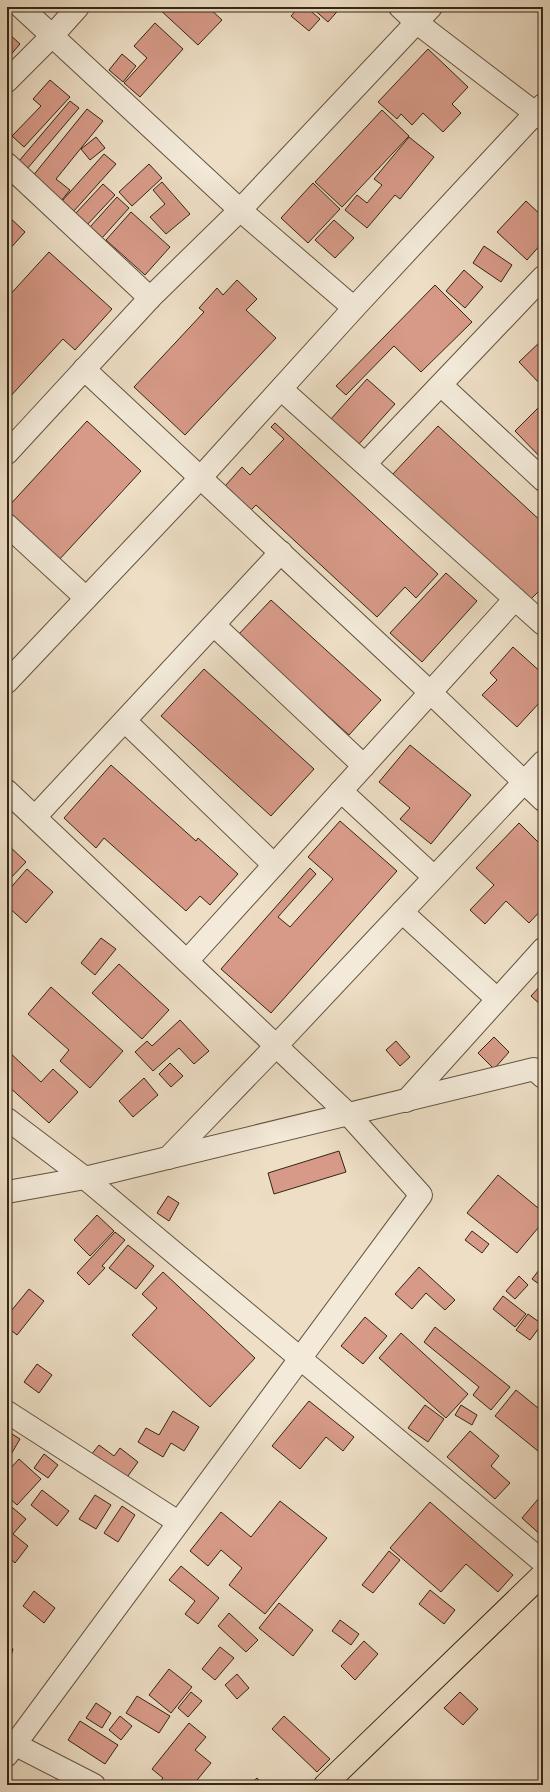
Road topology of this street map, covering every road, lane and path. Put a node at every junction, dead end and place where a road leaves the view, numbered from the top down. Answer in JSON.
{"nodes":[{"id":1,"x":21,"y":7,"type":"edge"},
{"id":2,"x":78,"y":7,"type":"edge"},
{"id":3,"x":400,"y":7,"type":"edge"},
{"id":4,"x":431,"y":7,"type":"edge"},
{"id":5,"x":416,"y":22,"type":"junction"},
{"id":6,"x":52,"y":36,"type":"junction"},
{"id":7,"x":7,"y":81,"type":"edge"},
{"id":8,"x":541,"y":112,"type":"edge"},
{"id":9,"x":7,"y":164,"type":"edge"},
{"id":10,"x":240,"y":210,"type":"junction"},
{"id":11,"x":540,"y":286,"type":"edge"},
{"id":12,"x":150,"y":298,"type":"junction"},
{"id":13,"x":354,"y":308,"type":"junction"},
{"id":14,"x":84,"y":369,"type":"junction"},
{"id":15,"x":441,"y":385,"type":"junction"},
{"id":16,"x":281,"y":389,"type":"junction"},
{"id":17,"x":7,"y":453,"type":"edge"},
{"id":18,"x":365,"y":464,"type":"junction"},
{"id":19,"x":201,"y":477,"type":"junction"},
{"id":20,"x":543,"y":480,"type":"edge"},
{"id":21,"x":7,"y":525,"type":"edge"},
{"id":22,"x":281,"y":552,"type":"junction"},
{"id":23,"x":86,"y":598,"type":"junction"},
{"id":24,"x":515,"y":599,"type":"junction"},
{"id":25,"x":543,"y":624,"type":"edge"},
{"id":26,"x":214,"y":625,"type":"junction"},
{"id":27,"x":7,"y":682,"type":"edge"},
{"id":28,"x":430,"y":692,"type":"junction"},
{"id":29,"x":125,"y":721,"type":"junction"},
{"id":30,"x":543,"y":762,"type":"edge"},
{"id":31,"x":364,"y":766,"type":"junction"},
{"id":32,"x":524,"y":782,"type":"junction"},
{"id":33,"x":7,"y":791,"type":"edge"},
{"id":34,"x":341,"y":791,"type":"junction"},
{"id":35,"x":543,"y":800,"type":"edge"},
{"id":36,"x":35,"y":818,"type":"junction"},
{"id":37,"x":274,"y":865,"type":"junction"},
{"id":38,"x":434,"y":877,"type":"junction"},
{"id":39,"x":402,"y":912,"type":"junction"},
{"id":40,"x":543,"y":949,"type":"edge"},
{"id":41,"x":187,"y":961,"type":"junction"},
{"id":42,"x":497,"y":999,"type":"junction"},
{"id":43,"x":276,"y":1046,"type":"junction"},
{"id":44,"x":543,"y":1077,"type":"edge"},
{"id":45,"x":406,"y":1101,"type":"junction"},
{"id":46,"x":348,"y":1114,"type":"junction"},
{"id":47,"x":7,"y":1119,"type":"edge"},
{"id":48,"x":168,"y":1158,"type":"junction"},
{"id":49,"x":85,"y":1178,"type":"junction"},
{"id":50,"x":7,"y":1192,"type":"edge"},
{"id":51,"x":300,"y":1358,"type":"junction"},
{"id":52,"x":7,"y":1412,"type":"edge"},
{"id":53,"x":178,"y":1522,"type":"junction"},
{"id":54,"x":543,"y":1562,"type":"edge"},
{"id":55,"x":543,"y":1574,"type":"edge"},
{"id":56,"x":11,"y":1749,"type":"edge"},
{"id":57,"x":94,"y":1785,"type":"edge"},
{"id":58,"x":325,"y":1785,"type":"edge"}],
"edges":[{"from":1,"to":6,"type":"street"},
{"from":2,"to":6,"type":"street"},
{"from":3,"to":5,"type":"street"},
{"from":4,"to":5,"type":"street"},
{"from":5,"to":8,"type":"street"},
{"from":5,"to":10,"type":"street"},
{"from":6,"to":7,"type":"street"},
{"from":6,"to":10,"type":"street"},
{"from":8,"to":13,"type":"street"},
{"from":9,"to":12,"type":"street"},
{"from":10,"to":12,"type":"street"},
{"from":10,"to":13,"type":"street"},
{"from":11,"to":15,"type":"street"},
{"from":12,"to":14,"type":"street"},
{"from":13,"to":16,"type":"street"},
{"from":14,"to":17,"type":"street"},
{"from":14,"to":19,"type":"street"},
{"from":15,"to":18,"type":"street"},
{"from":15,"to":20,"type":"street"},
{"from":16,"to":18,"type":"street"},
{"from":16,"to":19,"type":"street"},
{"from":18,"to":24,"type":"street"},
{"from":19,"to":22,"type":"street"},
{"from":19,"to":23,"type":"street"},
{"from":21,"to":23,"type":"street"},
{"from":22,"to":26,"type":"street"},
{"from":22,"to":28,"type":"street"},
{"from":23,"to":27,"type":"street"},
{"from":24,"to":25,"type":"street"},
{"from":24,"to":28,"type":"street"},
{"from":26,"to":29,"type":"street"},
{"from":26,"to":31,"type":"street"},
{"from":28,"to":31,"type":"street"},
{"from":28,"to":32,"type":"street"},
{"from":29,"to":36,"type":"street"},
{"from":29,"to":37,"type":"street"},
{"from":30,"to":32,"type":"street"},
{"from":31,"to":34,"type":"street"},
{"from":32,"to":35,"type":"street"},
{"from":32,"to":38,"type":"street"},
{"from":33,"to":36,"type":"street"},
{"from":34,"to":37,"type":"street"},
{"from":34,"to":38,"type":"street"},
{"from":36,"to":41,"type":"street"},
{"from":37,"to":41,"type":"street"},
{"from":38,"to":39,"type":"street"},
{"from":39,"to":42,"type":"street"},
{"from":39,"to":43,"type":"street"},
{"from":40,"to":42,"type":"street"},
{"from":41,"to":43,"type":"street"},
{"from":42,"to":45,"type":"street"},
{"from":43,"to":46,"type":"street"},
{"from":43,"to":48,"type":"street"},
{"from":44,"to":45,"type":"street"},
{"from":45,"to":46,"type":"street"},
{"from":46,"to":48,"type":"street"},
{"from":46,"to":51,"type":"street"},
{"from":47,"to":49,"type":"street"},
{"from":48,"to":49,"type":"street"},
{"from":49,"to":50,"type":"street"},
{"from":49,"to":51,"type":"street"},
{"from":51,"to":53,"type":"street"},
{"from":51,"to":54,"type":"street"},
{"from":52,"to":53,"type":"street"},
{"from":53,"to":56,"type":"street"},
{"from":55,"to":58,"type":"main road"},
{"from":56,"to":57,"type":"street"}]}
